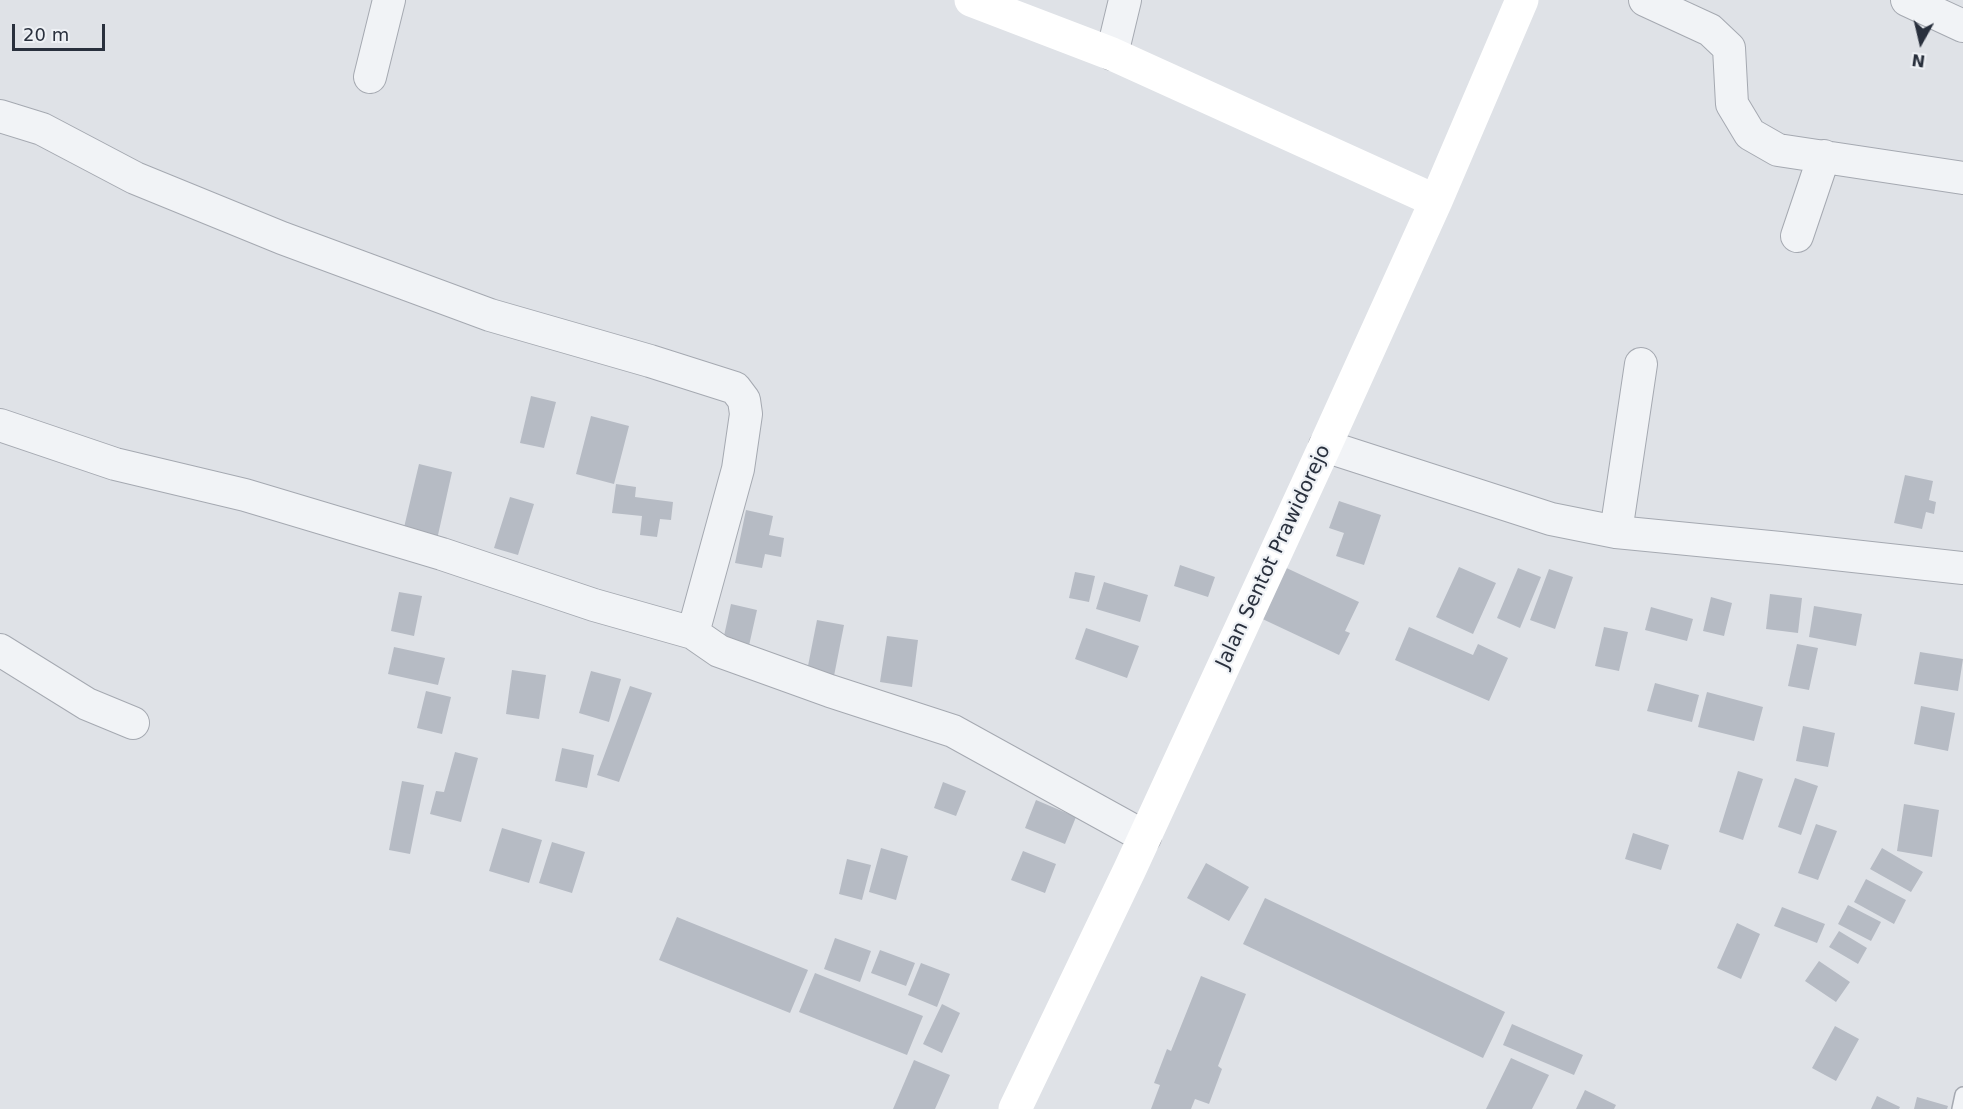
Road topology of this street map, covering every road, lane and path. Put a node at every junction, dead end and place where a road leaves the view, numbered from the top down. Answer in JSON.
{"nodes":[{"id":1,"x":389,"y":0,"type":"edge"},
{"id":2,"x":971,"y":0,"type":"edge"},
{"id":3,"x":1125,"y":0,"type":"edge"},
{"id":4,"x":1522,"y":0,"type":"edge"},
{"id":5,"x":1646,"y":0,"type":"edge"},
{"id":6,"x":1907,"y":0,"type":"edge"},
{"id":7,"x":1963,"y":26,"type":"edge"},
{"id":8,"x":1112,"y":54,"type":"junction"},
{"id":9,"x":370,"y":77,"type":"dead end"},
{"id":10,"x":0,"y":116,"type":"edge"},
{"id":11,"x":1824,"y":156,"type":"junction"},
{"id":12,"x":1963,"y":178,"type":"edge"},
{"id":13,"x":1436,"y":201,"type":"junction"},
{"id":14,"x":1797,"y":236,"type":"dead end"},
{"id":15,"x":1641,"y":364,"type":"dead end"},
{"id":16,"x":0,"y":425,"type":"edge"},
{"id":17,"x":1325,"y":446,"type":"junction"},
{"id":18,"x":1616,"y":532,"type":"junction"},
{"id":19,"x":1963,"y":568,"type":"edge"},
{"id":20,"x":693,"y":633,"type":"junction"},
{"id":21,"x":0,"y":650,"type":"edge"},
{"id":22,"x":134,"y":723,"type":"dead end"},
{"id":23,"x":1145,"y":837,"type":"junction"},
{"id":24,"x":1963,"y":1095,"type":"edge"},
{"id":25,"x":1015,"y":1109,"type":"edge"},
{"id":26,"x":1960,"y":1109,"type":"edge"}],
"edges":[{"from":1,"to":9,"type":"street"},
{"from":2,"to":8,"type":"main road"},
{"from":3,"to":8,"type":"street"},
{"from":4,"to":13,"type":"main road","name":"Jalan Sentot Prawidorejo"},
{"from":5,"to":11,"type":"street"},
{"from":6,"to":7,"type":"street"},
{"from":8,"to":13,"type":"main road"},
{"from":10,"to":20,"type":"street"},
{"from":11,"to":12,"type":"street"},
{"from":11,"to":14,"type":"street"},
{"from":13,"to":17,"type":"main road","name":"Jalan Sentot Prawidorejo"},
{"from":15,"to":18,"type":"street"},
{"from":16,"to":20,"type":"street"},
{"from":17,"to":18,"type":"street"},
{"from":17,"to":23,"type":"main road","name":"Jalan Sentot Prawidorejo"},
{"from":18,"to":19,"type":"street"},
{"from":20,"to":23,"type":"street"},
{"from":21,"to":22,"type":"street"},
{"from":23,"to":25,"type":"main road","name":"Jalan Sentot Prawidorejo"},
{"from":24,"to":26,"type":"lane"}]}
